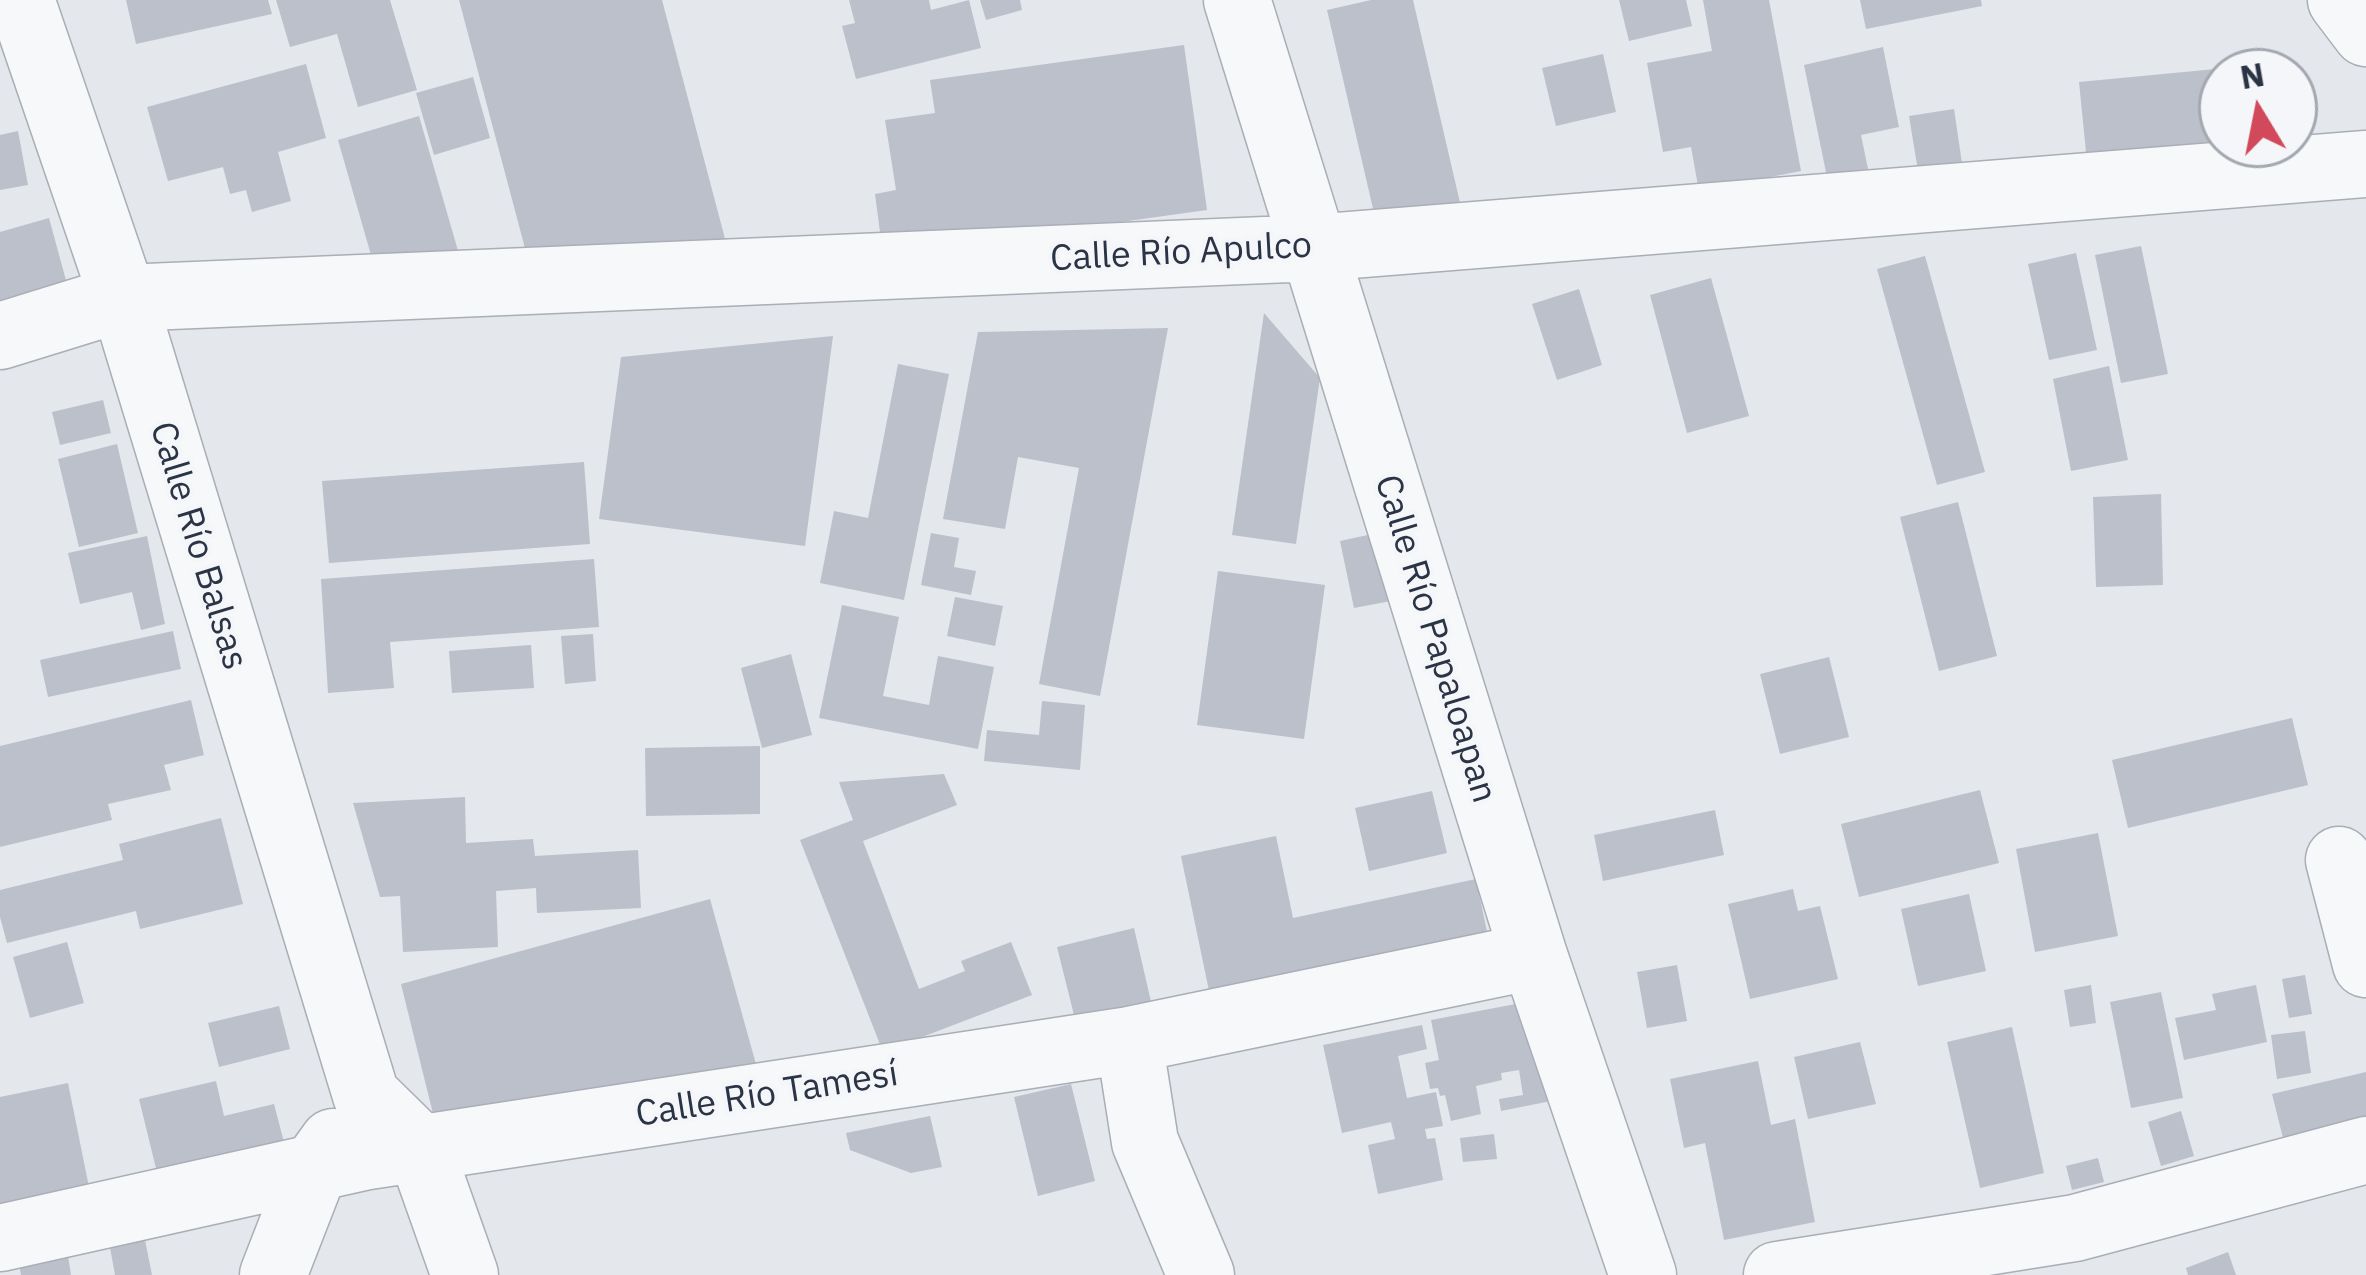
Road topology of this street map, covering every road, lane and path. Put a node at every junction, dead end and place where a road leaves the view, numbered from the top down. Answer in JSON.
{"nodes":[{"id":1,"x":21,"y":0,"type":"edge"},
{"id":2,"x":1237,"y":0,"type":"edge"},
{"id":3,"x":2341,"y":0,"type":"edge"},
{"id":4,"x":2366,"y":34,"type":"edge"},
{"id":5,"x":2366,"y":164,"type":"edge"},
{"id":6,"x":1313,"y":248,"type":"junction"},
{"id":7,"x":123,"y":298,"type":"junction"},
{"id":8,"x":0,"y":336,"type":"edge"},
{"id":9,"x":2339,"y":860,"type":"dead end"},
{"id":10,"x":1534,"y":956,"type":"junction"},
{"id":11,"x":2366,"y":964,"type":"edge"},
{"id":12,"x":1129,"y":1040,"type":"junction"},
{"id":13,"x":367,"y":1094,"type":"junction"},
{"id":14,"x":420,"y":1148,"type":"junction"},
{"id":15,"x":2366,"y":1150,"type":"edge"},
{"id":16,"x":315,"y":1167,"type":"junction"},
{"id":17,"x":0,"y":1238,"type":"edge"},
{"id":18,"x":2088,"y":1252,"type":"edge"},
{"id":19,"x":272,"y":1275,"type":"edge"},
{"id":20,"x":465,"y":1275,"type":"edge"},
{"id":21,"x":1201,"y":1275,"type":"edge"},
{"id":22,"x":1642,"y":1275,"type":"edge"},
{"id":23,"x":1777,"y":1275,"type":"edge"}],
"edges":[{"from":1,"to":7,"type":"street","name":"Calle Río Balsas"},
{"from":2,"to":6,"type":"street","name":"Calle Río Papaloapan"},
{"from":3,"to":4,"type":"street"},
{"from":5,"to":6,"type":"street","name":"Calle Río Apulco"},
{"from":6,"to":7,"type":"street","name":"Calle Río Apulco"},
{"from":6,"to":10,"type":"street","name":"Calle Río Papaloapan"},
{"from":7,"to":8,"type":"street","name":"Calle Río Apulco"},
{"from":7,"to":13,"type":"street","name":"Calle Río Balsas"},
{"from":9,"to":11,"type":"street"},
{"from":10,"to":12,"type":"street","name":"Calle Río Tamesí"},
{"from":10,"to":22,"type":"street","name":"Calle Río Papaloapan"},
{"from":12,"to":14,"type":"street","name":"Calle Río Tamesí"},
{"from":12,"to":21,"type":"street"},
{"from":13,"to":14,"type":"street","name":"Calle Río Balsas"},
{"from":13,"to":16,"type":"street"},
{"from":14,"to":16,"type":"street","name":"Calle Río Tamesí"},
{"from":14,"to":20,"type":"street","name":"Calle Río Balsas"},
{"from":15,"to":18,"type":"street"},
{"from":16,"to":17,"type":"street","name":"Calle Río Tamesí"},
{"from":16,"to":19,"type":"street"},
{"from":18,"to":23,"type":"street"}]}
